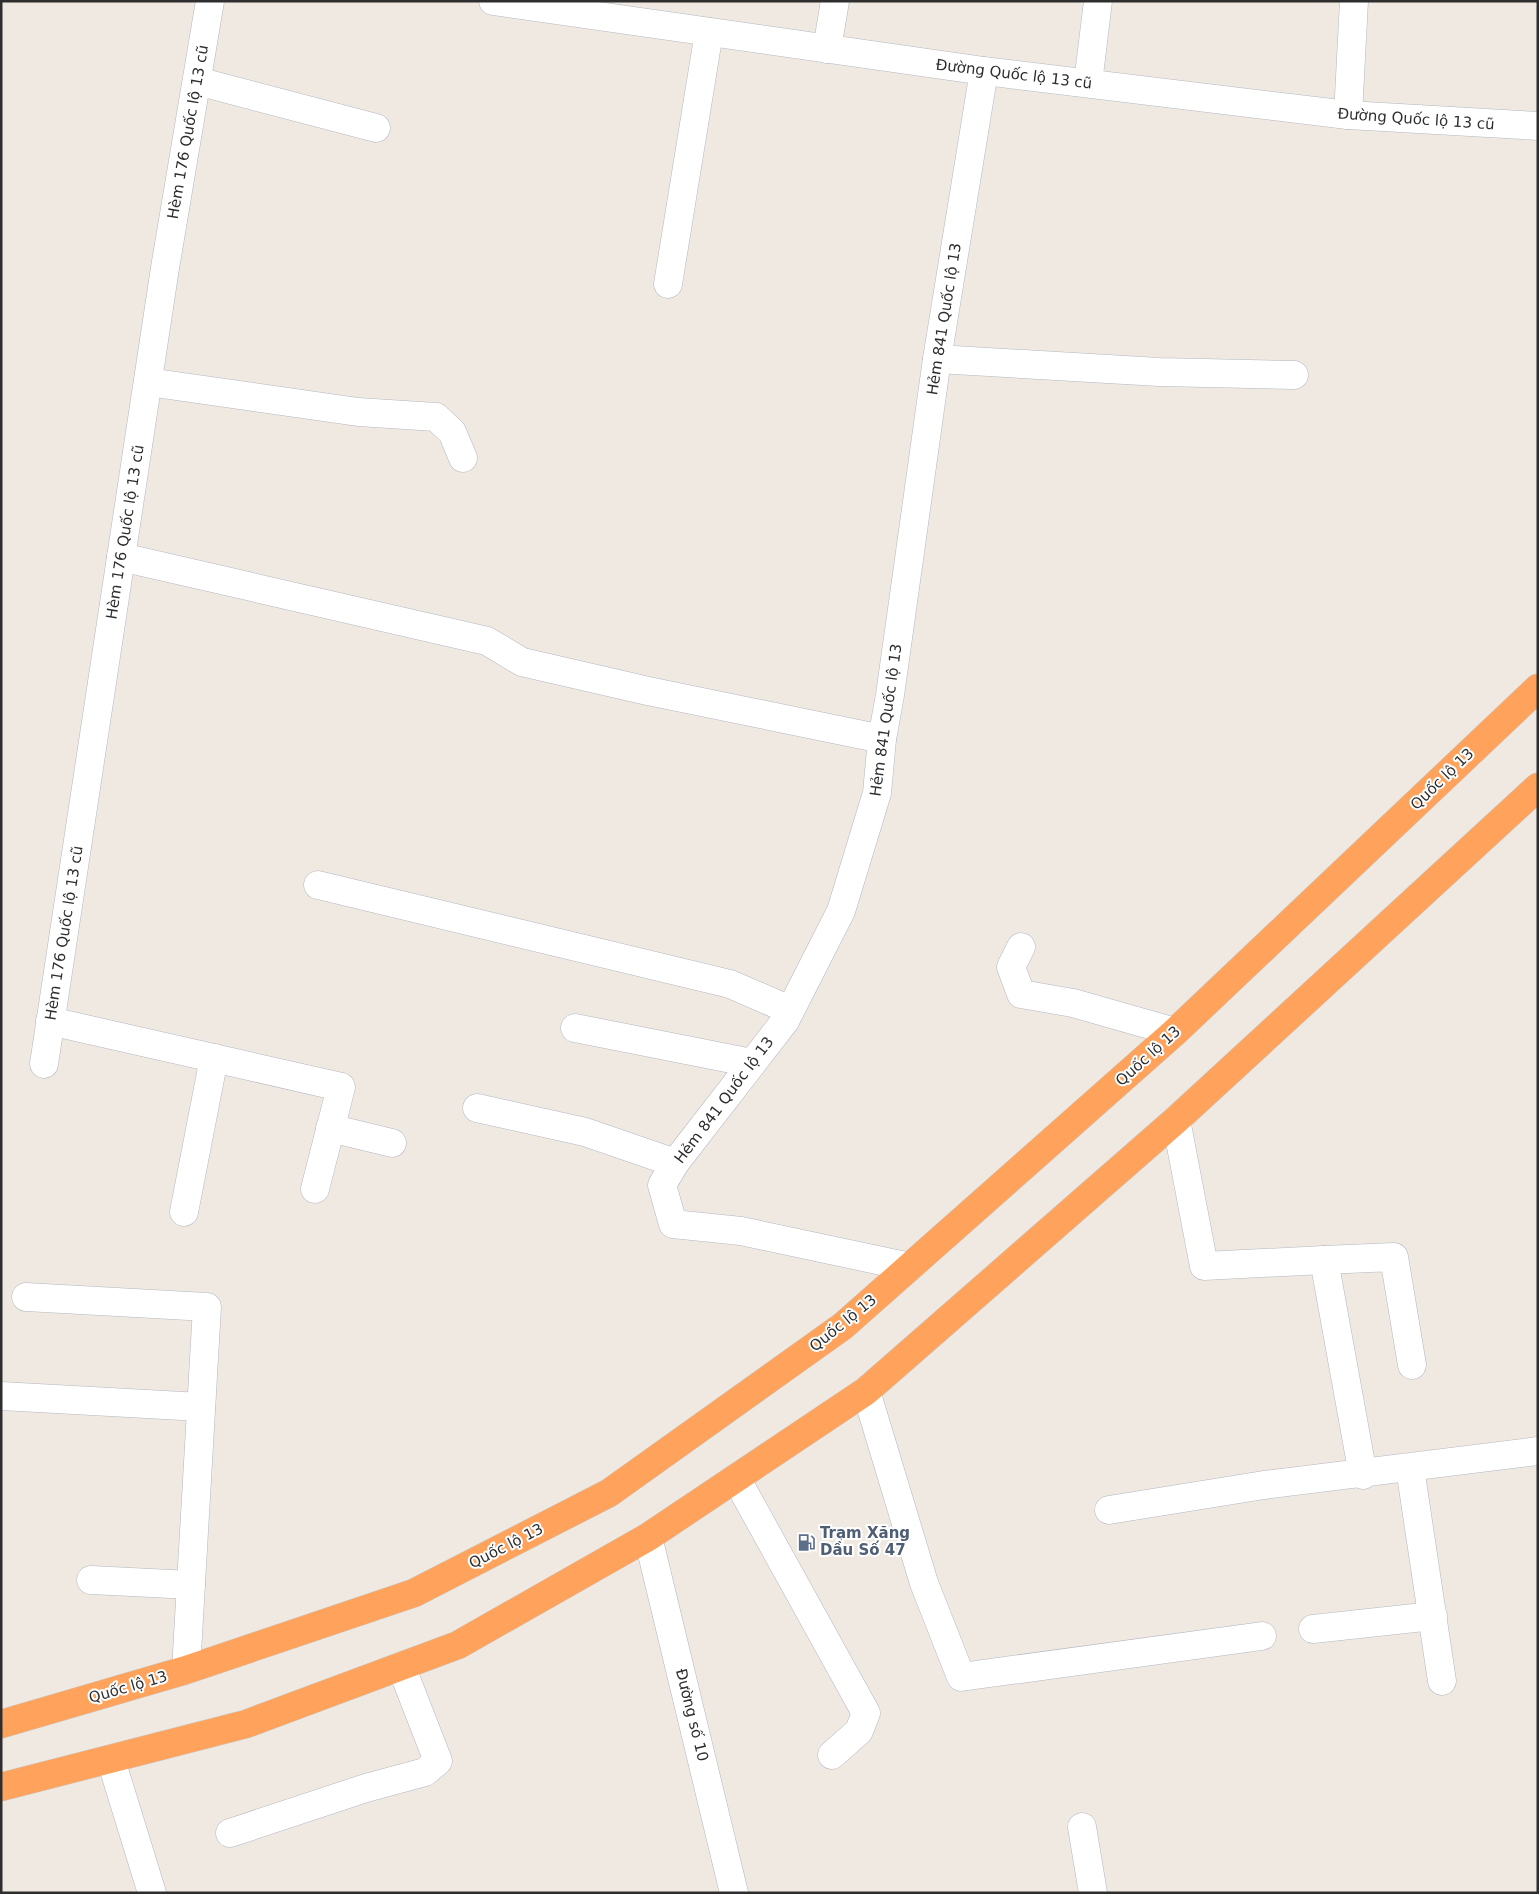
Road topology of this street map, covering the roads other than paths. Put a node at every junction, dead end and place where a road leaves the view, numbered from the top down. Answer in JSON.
{"nodes":[{"id":1,"x":210,"y":1,"type":"edge"},
{"id":2,"x":835,"y":1,"type":"edge"},
{"id":3,"x":1098,"y":1,"type":"edge"},
{"id":4,"x":1354,"y":1,"type":"edge"},
{"id":5,"x":497,"y":2,"type":"edge"},
{"id":6,"x":619,"y":10,"type":"edge"},
{"id":7,"x":709,"y":32,"type":"junction"},
{"id":8,"x":827,"y":49,"type":"junction"},
{"id":9,"x":984,"y":71,"type":"junction"},
{"id":10,"x":197,"y":81,"type":"junction"},
{"id":11,"x":1088,"y":83,"type":"junction"},
{"id":12,"x":1348,"y":116,"type":"junction"},
{"id":13,"x":1538,"y":126,"type":"edge"},
{"id":14,"x":376,"y":128,"type":"dead end"},
{"id":15,"x":668,"y":284,"type":"dead end"},
{"id":16,"x":936,"y":359,"type":"junction"},
{"id":17,"x":1294,"y":375,"type":"dead end"},
{"id":18,"x":148,"y":382,"type":"junction"},
{"id":19,"x":463,"y":458,"type":"dead end"},
{"id":20,"x":121,"y":557,"type":"junction"},
{"id":21,"x":1538,"y":688,"type":"edge"},
{"id":22,"x":882,"y":739,"type":"junction"},
{"id":23,"x":1538,"y":786,"type":"edge"},
{"id":24,"x":318,"y":884,"type":"dead end"},
{"id":25,"x":1021,"y":948,"type":"dead end"},
{"id":26,"x":790,"y":1010,"type":"junction"},
{"id":27,"x":50,"y":1021,"type":"junction"},
{"id":28,"x":575,"y":1028,"type":"dead end"},
{"id":29,"x":1175,"y":1032,"type":"junction"},
{"id":30,"x":214,"y":1058,"type":"junction"},
{"id":31,"x":752,"y":1063,"type":"junction"},
{"id":32,"x":44,"y":1064,"type":"dead end"},
{"id":33,"x":477,"y":1108,"type":"dead end"},
{"id":34,"x":1176,"y":1120,"type":"junction"},
{"id":35,"x":330,"y":1128,"type":"junction"},
{"id":36,"x":392,"y":1143,"type":"dead end"},
{"id":37,"x":675,"y":1163,"type":"junction"},
{"id":38,"x":315,"y":1189,"type":"dead end"},
{"id":39,"x":184,"y":1212,"type":"dead end"},
{"id":40,"x":1324,"y":1260,"type":"junction"},
{"id":41,"x":910,"y":1267,"type":"junction"},
{"id":42,"x":26,"y":1297,"type":"dead end"},
{"id":43,"x":1412,"y":1365,"type":"dead end"},
{"id":44,"x":866,"y":1391,"type":"junction"},
{"id":45,"x":1,"y":1396,"type":"edge"},
{"id":46,"x":201,"y":1407,"type":"junction"},
{"id":47,"x":1538,"y":1451,"type":"edge"},
{"id":48,"x":1410,"y":1468,"type":"junction"},
{"id":49,"x":1363,"y":1475,"type":"junction"},
{"id":50,"x":736,"y":1478,"type":"junction"},
{"id":51,"x":1109,"y":1510,"type":"dead end"},
{"id":52,"x":648,"y":1537,"type":"junction"},
{"id":53,"x":91,"y":1580,"type":"dead end"},
{"id":54,"x":191,"y":1585,"type":"junction"},
{"id":55,"x":1433,"y":1616,"type":"junction"},
{"id":56,"x":1313,"y":1629,"type":"dead end"},
{"id":57,"x":1262,"y":1636,"type":"dead end"},
{"id":58,"x":401,"y":1666,"type":"junction"},
{"id":59,"x":186,"y":1670,"type":"junction"},
{"id":60,"x":1442,"y":1681,"type":"dead end"},
{"id":61,"x":1,"y":1724,"type":"edge"},
{"id":62,"x":832,"y":1755,"type":"dead end"},
{"id":63,"x":111,"y":1760,"type":"junction"},
{"id":64,"x":1,"y":1788,"type":"edge"},
{"id":65,"x":1082,"y":1827,"type":"dead end"},
{"id":66,"x":230,"y":1833,"type":"dead end"},
{"id":67,"x":152,"y":1893,"type":"edge"},
{"id":68,"x":734,"y":1893,"type":"edge"},
{"id":69,"x":1092,"y":1893,"type":"edge"}],
"edges":[{"from":1,"to":10,"type":"street","name":"Hèm 176 Quốc lộ 13 cũ"},
{"from":2,"to":8,"type":"street"},
{"from":3,"to":11,"type":"street"},
{"from":4,"to":12,"type":"street"},
{"from":5,"to":6,"type":"street","name":"Đường Quốc lộ 13 cũ"},
{"from":6,"to":7,"type":"street","name":"Đường Quốc lộ 13 cũ"},
{"from":7,"to":8,"type":"street","name":"Đường Quốc lộ 13 cũ"},
{"from":7,"to":15,"type":"street"},
{"from":8,"to":9,"type":"street","name":"Đường Quốc lộ 13 cũ"},
{"from":9,"to":11,"type":"street","name":"Đường Quốc lộ 13 cũ"},
{"from":9,"to":16,"type":"street","name":"Hẻm 841 Quốc lộ 13"},
{"from":10,"to":14,"type":"street"},
{"from":10,"to":18,"type":"street","name":"Hèm 176 Quốc lộ 13 cũ"},
{"from":11,"to":12,"type":"street","name":"Đường Quốc lộ 13 cũ"},
{"from":12,"to":13,"type":"street","name":"Đường Quốc lộ 13 cũ"},
{"from":16,"to":17,"type":"street"},
{"from":16,"to":22,"type":"street","name":"Hẻm 841 Quốc lộ 13"},
{"from":18,"to":19,"type":"street"},
{"from":18,"to":20,"type":"street","name":"Hèm 176 Quốc lộ 13 cũ"},
{"from":20,"to":22,"type":"street"},
{"from":20,"to":27,"type":"street","name":"Hèm 176 Quốc lộ 13 cũ"},
{"from":21,"to":29,"type":"highway","name":"Quốc lộ 13"},
{"from":22,"to":26,"type":"street","name":"Hẻm 841 Quốc lộ 13"},
{"from":23,"to":34,"type":"highway"},
{"from":24,"to":26,"type":"street"},
{"from":25,"to":29,"type":"street"},
{"from":26,"to":31,"type":"street","name":"Hẻm 841 Quốc lộ 13"},
{"from":27,"to":30,"type":"street"},
{"from":27,"to":32,"type":"street","name":"Hèm 176 Quốc lộ 13 cũ"},
{"from":28,"to":31,"type":"street"},
{"from":29,"to":41,"type":"highway","name":"Quốc lộ 13"},
{"from":30,"to":35,"type":"street"},
{"from":30,"to":39,"type":"street"},
{"from":31,"to":37,"type":"street","name":"Hẻm 841 Quốc lộ 13"},
{"from":33,"to":37,"type":"street"},
{"from":34,"to":40,"type":"street"},
{"from":34,"to":44,"type":"highway"},
{"from":35,"to":36,"type":"street"},
{"from":35,"to":38,"type":"street"},
{"from":37,"to":41,"type":"street","name":"Hẻm 841 Quốc lộ 13"},
{"from":40,"to":43,"type":"street"},
{"from":40,"to":49,"type":"street"},
{"from":41,"to":59,"type":"highway","name":"Quốc lộ 13"},
{"from":42,"to":46,"type":"street"},
{"from":44,"to":50,"type":"highway"},
{"from":44,"to":57,"type":"street"},
{"from":45,"to":46,"type":"street"},
{"from":46,"to":54,"type":"street"},
{"from":47,"to":48,"type":"street"},
{"from":48,"to":49,"type":"street"},
{"from":48,"to":55,"type":"street"},
{"from":49,"to":51,"type":"street"},
{"from":50,"to":52,"type":"highway"},
{"from":50,"to":62,"type":"street"},
{"from":52,"to":58,"type":"highway"},
{"from":52,"to":68,"type":"street","name":"Đường số 10"},
{"from":53,"to":54,"type":"street"},
{"from":54,"to":59,"type":"street"},
{"from":55,"to":56,"type":"street"},
{"from":55,"to":60,"type":"street"},
{"from":58,"to":63,"type":"highway"},
{"from":58,"to":66,"type":"street"},
{"from":59,"to":61,"type":"highway","name":"Quốc lộ 13"},
{"from":63,"to":64,"type":"highway"},
{"from":63,"to":67,"type":"street"},
{"from":65,"to":69,"type":"street"}]}
